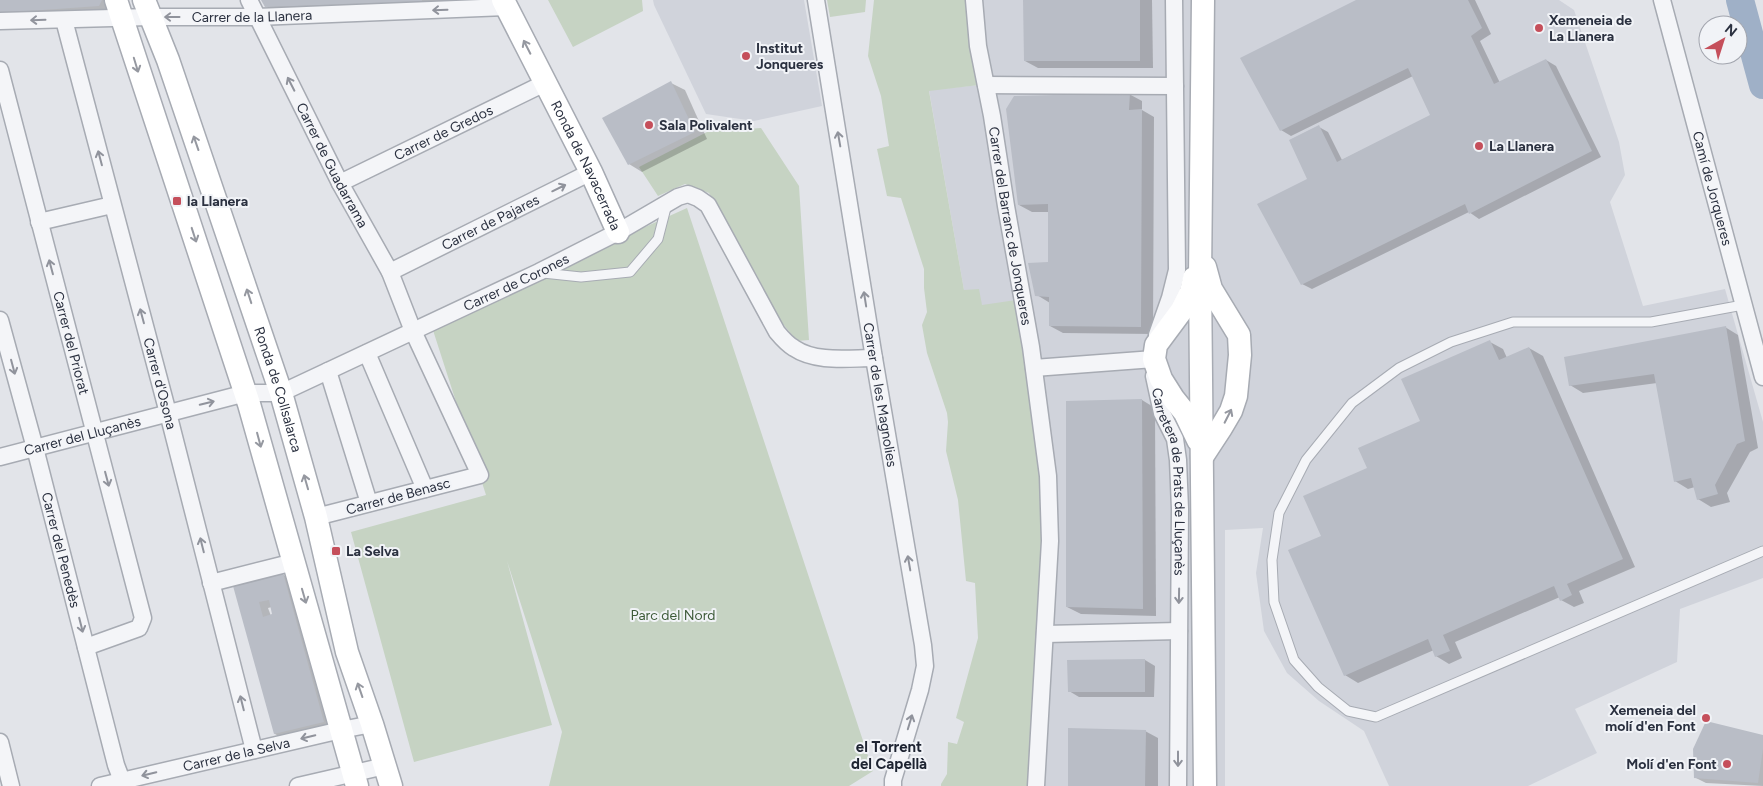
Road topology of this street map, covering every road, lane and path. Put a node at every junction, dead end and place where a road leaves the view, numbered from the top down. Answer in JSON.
{"nodes":[{"id":1,"x":249,"y":0,"type":"edge"},
{"id":2,"x":816,"y":0,"type":"edge"},
{"id":3,"x":974,"y":0,"type":"edge"},
{"id":4,"x":1174,"y":0,"type":"edge"},
{"id":5,"x":1203,"y":0,"type":"edge"},
{"id":6,"x":1662,"y":0,"type":"edge"},
{"id":7,"x":504,"y":3,"type":"edge"},
{"id":8,"x":119,"y":9,"type":"edge"},
{"id":9,"x":147,"y":9,"type":"edge"},
{"id":10,"x":258,"y":17,"type":"junction"},
{"id":11,"x":64,"y":20,"type":"junction"},
{"id":12,"x":0,"y":21,"type":"edge"},
{"id":13,"x":0,"y":70,"type":"edge"},
{"id":14,"x":545,"y":83,"type":"junction"},
{"id":15,"x":986,"y":85,"type":"junction"},
{"id":16,"x":1175,"y":86,"type":"junction"},
{"id":17,"x":591,"y":172,"type":"junction"},
{"id":18,"x":340,"y":182,"type":"junction"},
{"id":19,"x":668,"y":202,"type":"junction"},
{"id":20,"x":112,"y":205,"type":"junction"},
{"id":21,"x":40,"y":222,"type":"junction"},
{"id":22,"x":618,"y":232,"type":"junction"},
{"id":23,"x":1200,"y":247,"type":"junction"},
{"id":24,"x":390,"y":272,"type":"junction"},
{"id":25,"x":539,"y":272,"type":"junction"},
{"id":26,"x":1743,"y":305,"type":"junction"},
{"id":27,"x":1200,"y":307,"type":"junction"},
{"id":28,"x":0,"y":320,"type":"edge"},
{"id":29,"x":1234,"y":327,"type":"junction"},
{"id":30,"x":414,"y":331,"type":"junction"},
{"id":31,"x":1165,"y":332,"type":"junction"},
{"id":32,"x":367,"y":353,"type":"junction"},
{"id":33,"x":874,"y":358,"type":"junction"},
{"id":34,"x":1154,"y":359,"type":"junction"},
{"id":35,"x":1034,"y":368,"type":"junction"},
{"id":36,"x":328,"y":371,"type":"junction"},
{"id":37,"x":1763,"y":377,"type":"edge"},
{"id":38,"x":281,"y":392,"type":"junction"},
{"id":39,"x":246,"y":393,"type":"junction"},
{"id":40,"x":168,"y":413,"type":"junction"},
{"id":41,"x":95,"y":432,"type":"junction"},
{"id":42,"x":35,"y":448,"type":"junction"},
{"id":43,"x":0,"y":457,"type":"edge"},
{"id":44,"x":1202,"y":457,"type":"junction"},
{"id":45,"x":425,"y":489,"type":"junction"},
{"id":46,"x":369,"y":503,"type":"junction"},
{"id":47,"x":316,"y":517,"type":"junction"},
{"id":48,"x":1763,"y":551,"type":"edge"},
{"id":49,"x":294,"y":562,"type":"junction"},
{"id":50,"x":211,"y":583,"type":"junction"},
{"id":51,"x":1179,"y":631,"type":"junction"},
{"id":52,"x":1045,"y":634,"type":"junction"},
{"id":53,"x":86,"y":647,"type":"junction"},
{"id":54,"x":372,"y":724,"type":"junction"},
{"id":55,"x":341,"y":730,"type":"junction"},
{"id":56,"x":0,"y":742,"type":"edge"},
{"id":57,"x":254,"y":750,"type":"junction"},
{"id":58,"x":388,"y":776,"type":"edge"},
{"id":59,"x":355,"y":780,"type":"edge"},
{"id":60,"x":122,"y":783,"type":"edge"},
{"id":61,"x":11,"y":786,"type":"edge"},
{"id":62,"x":100,"y":786,"type":"edge"},
{"id":63,"x":298,"y":786,"type":"edge"},
{"id":64,"x":893,"y":786,"type":"edge"},
{"id":65,"x":1036,"y":786,"type":"edge"},
{"id":66,"x":1178,"y":786,"type":"edge"},
{"id":67,"x":1205,"y":786,"type":"edge"}],
"edges":[{"from":1,"to":10,"type":"street","name":"Carrer de Guadarrama"},
{"from":33,"to":2,"type":"street","name":"Carrer de les Magnolies","one_way":true},
{"from":3,"to":15,"type":"street","name":"Carrer del Barranc de Jonqueres"},
{"from":4,"to":16,"type":"street","name":"Carretera de Prats de Lluçanès"},
{"from":5,"to":23,"type":"street","name":"Carretera de Prats de Lluçanès"},
{"from":6,"to":26,"type":"street","name":"Camí de Jorqueres"},
{"from":7,"to":10,"type":"street","name":"Carrer de la Llanera","one_way":true},
{"from":14,"to":7,"type":"street","name":"Ronda de Navacerrada","one_way":true},
{"from":8,"to":9,"type":"street","name":"Carrer de la Llanera"},
{"from":8,"to":11,"type":"street","name":"Carrer de la Llanera"},
{"from":8,"to":39,"type":"street","one_way":true},
{"from":10,"to":9,"type":"street","name":"Carrer de la Llanera","one_way":true},
{"from":38,"to":9,"type":"street","name":"Ronda de Collsalarca","one_way":true},
{"from":18,"to":10,"type":"street","name":"Carrer de Guadarrama","one_way":true},
{"from":11,"to":12,"type":"street","name":"Carrer de la Llanera","one_way":true},
{"from":20,"to":11,"type":"street","name":"Carrer d'Osona","one_way":true},
{"from":13,"to":21,"type":"street","name":"Carrer del Priorat"},
{"from":14,"to":17,"type":"street","name":"Ronda de Navacerrada"},
{"from":14,"to":18,"type":"street","name":"Carrer de Gredos"},
{"from":15,"to":16,"type":"street"},
{"from":15,"to":35,"type":"street","name":"Carrer del Barranc de Jonqueres"},
{"from":16,"to":34,"type":"street","name":"Carretera de Prats de Lluçanès"},
{"from":17,"to":22,"type":"street","name":"Ronda de Navacerrada"},
{"from":24,"to":17,"type":"street","name":"Carrer de Pajares","one_way":true},
{"from":18,"to":24,"type":"street","name":"Carrer de Guadarrama"},
{"from":19,"to":22,"type":"street","name":"Ronda de Navacerrada"},
{"from":19,"to":25,"type":"lane"},
{"from":19,"to":33,"type":"street","name":"Ronda de Navacerrada"},
{"from":20,"to":21,"type":"street"},
{"from":40,"to":20,"type":"street","name":"Carrer d'Osona","one_way":true},
{"from":41,"to":21,"type":"street","name":"Carrer del Priorat","one_way":true},
{"from":22,"to":25,"type":"street","name":"Carrer de Corones"},
{"from":23,"to":27,"type":"street","name":"Carretera de Prats de Lluçanès"},
{"from":23,"to":29,"type":"street"},
{"from":23,"to":31,"type":"street"},
{"from":24,"to":30,"type":"street","name":"Carrer de Guadarrama"},
{"from":25,"to":30,"type":"street","name":"Carrer de Corones"},
{"from":26,"to":37,"type":"street","name":"Camí de Jorqueres"},
{"from":26,"to":48,"type":"lane"},
{"from":27,"to":29,"type":"street"},
{"from":27,"to":31,"type":"street"},
{"from":27,"to":44,"type":"street","name":"Carretera de Prats de Lluçanès"},
{"from":28,"to":42,"type":"street","name":"Carrer del Penedès","one_way":true},
{"from":44,"to":29,"type":"street","one_way":true},
{"from":30,"to":32,"type":"street","name":"Carrer de Corones"},
{"from":30,"to":45,"type":"street","name":"Carrer de Benasc"},
{"from":31,"to":34,"type":"street"},
{"from":32,"to":36,"type":"street","name":"Carrer de Corones"},
{"from":32,"to":45,"type":"street"},
{"from":64,"to":33,"type":"street","name":"Carrer de les Magnolies","one_way":true},
{"from":34,"to":35,"type":"street"},
{"from":34,"to":44,"type":"street"},
{"from":34,"to":51,"type":"street","name":"Carretera de Prats de Lluçanès","one_way":true},
{"from":35,"to":52,"type":"street","name":"Carrer del Barranc de Jonqueres"},
{"from":36,"to":38,"type":"street","name":"Carrer de Corones"},
{"from":36,"to":46,"type":"street"},
{"from":38,"to":39,"type":"street","name":"Carrer del Lluçanès"},
{"from":47,"to":38,"type":"street","name":"Ronda de Collsalarca","one_way":true},
{"from":40,"to":39,"type":"street","name":"Carrer del Lluçanès","one_way":true},
{"from":39,"to":49,"type":"street","one_way":true},
{"from":40,"to":41,"type":"street","name":"Carrer del Lluçanès"},
{"from":50,"to":40,"type":"street","name":"Carrer d'Osona","one_way":true},
{"from":41,"to":42,"type":"street","name":"Carrer del Lluçanès"},
{"from":41,"to":53,"type":"street","name":"Carrer del Priorat","one_way":true},
{"from":42,"to":43,"type":"street","name":"Carrer del Lluçanès"},
{"from":42,"to":53,"type":"street","name":"Carrer del Penedès","one_way":true},
{"from":44,"to":67,"type":"street","name":"Carretera de Prats de Lluçanès"},
{"from":45,"to":46,"type":"street","name":"Carrer de Benasc"},
{"from":46,"to":47,"type":"street","name":"Carrer de Benasc"},
{"from":54,"to":47,"type":"street","name":"Ronda de Collsalarca","one_way":true},
{"from":49,"to":50,"type":"street"},
{"from":49,"to":55,"type":"street","one_way":true},
{"from":57,"to":50,"type":"street","name":"Carrer d'Osona","one_way":true},
{"from":51,"to":52,"type":"street"},
{"from":51,"to":66,"type":"street","name":"Carretera de Prats de Lluçanès","one_way":true},
{"from":52,"to":65,"type":"street","name":"Carrer del Barranc de Jonqueres"},
{"from":53,"to":60,"type":"street","name":"Carrer del Penedès"},
{"from":54,"to":55,"type":"street","name":"Carrer de la Selva"},
{"from":54,"to":58,"type":"street","name":"Ronda de Collsalarca"},
{"from":55,"to":57,"type":"street","name":"Carrer de la Selva","one_way":true},
{"from":55,"to":59,"type":"street"},
{"from":56,"to":61,"type":"street"},
{"from":57,"to":60,"type":"street","name":"Carrer de la Selva","one_way":true},
{"from":58,"to":59,"type":"street"},
{"from":59,"to":63,"type":"street"},
{"from":60,"to":62,"type":"street","name":"Carrer de la Selva"}]}
